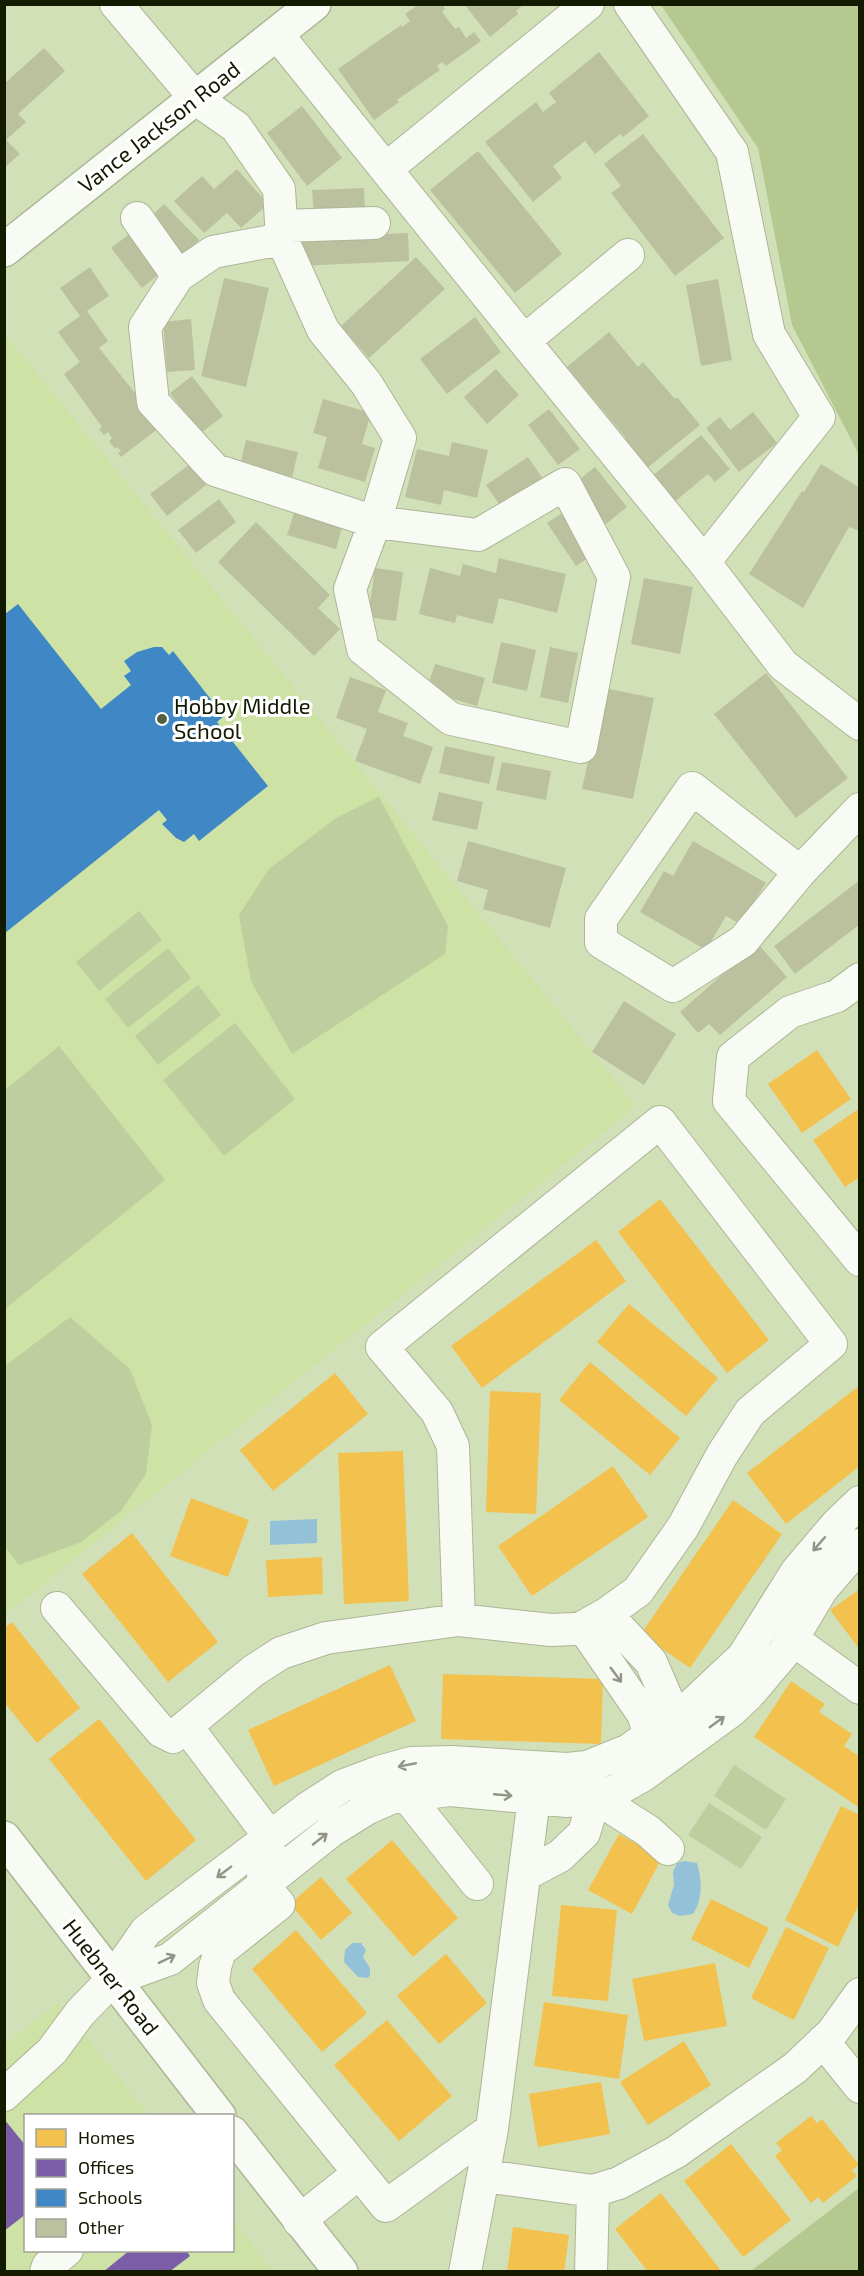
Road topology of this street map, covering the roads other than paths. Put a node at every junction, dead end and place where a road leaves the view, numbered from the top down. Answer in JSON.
{"nodes":[{"id":1,"x":116,"y":4,"type":"edge"},
{"id":2,"x":314,"y":4,"type":"edge"},
{"id":3,"x":588,"y":4,"type":"edge"},
{"id":4,"x":630,"y":4,"type":"edge"},
{"id":5,"x":277,"y":34,"type":"junction"},
{"id":6,"x":196,"y":99,"type":"junction"},
{"id":7,"x":386,"y":169,"type":"junction"},
{"id":8,"x":137,"y":218,"type":"dead end"},
{"id":9,"x":374,"y":223,"type":"dead end"},
{"id":10,"x":282,"y":233,"type":"junction"},
{"id":11,"x":4,"y":250,"type":"edge"},
{"id":12,"x":628,"y":255,"type":"dead end"},
{"id":13,"x":178,"y":276,"type":"junction"},
{"id":14,"x":524,"y":341,"type":"junction"},
{"id":15,"x":375,"y":522,"type":"junction"},
{"id":16,"x":704,"y":562,"type":"junction"},
{"id":17,"x":860,"y":724,"type":"edge"},
{"id":18,"x":860,"y":809,"type":"edge"},
{"id":19,"x":800,"y":872,"type":"junction"},
{"id":20,"x":860,"y":979,"type":"edge"},
{"id":21,"x":860,"y":1260,"type":"edge"},
{"id":22,"x":860,"y":1502,"type":"edge"},
{"id":23,"x":860,"y":1545,"type":"edge"},
{"id":24,"x":810,"y":1580,"type":"junction"},
{"id":25,"x":57,"y":1608,"type":"dead end"},
{"id":26,"x":459,"y":1620,"type":"junction"},
{"id":27,"x":594,"y":1620,"type":"junction"},
{"id":28,"x":792,"y":1639,"type":"junction"},
{"id":29,"x":860,"y":1688,"type":"edge"},
{"id":30,"x":187,"y":1727,"type":"junction"},
{"id":31,"x":668,"y":1740,"type":"junction"},
{"id":32,"x":587,"y":1767,"type":"junction"},
{"id":33,"x":451,"y":1776,"type":"junction"},
{"id":34,"x":406,"y":1795,"type":"junction"},
{"id":35,"x":595,"y":1797,"type":"junction"},
{"id":36,"x":534,"y":1798,"type":"junction"},
{"id":37,"x":270,"y":1837,"type":"junction"},
{"id":38,"x":4,"y":1838,"type":"edge"},
{"id":39,"x":668,"y":1849,"type":"dead end"},
{"id":40,"x":526,"y":1874,"type":"junction"},
{"id":41,"x":262,"y":1884,"type":"junction"},
{"id":42,"x":477,"y":1884,"type":"dead end"},
{"id":43,"x":112,"y":1980,"type":"junction"},
{"id":44,"x":860,"y":1994,"type":"edge"},
{"id":45,"x":823,"y":2042,"type":"junction"},
{"id":46,"x":860,"y":2088,"type":"edge"},
{"id":47,"x":4,"y":2094,"type":"edge"},
{"id":48,"x":218,"y":2114,"type":"edge"},
{"id":49,"x":492,"y":2129,"type":"junction"},
{"id":50,"x":234,"y":2136,"type":"edge"},
{"id":51,"x":359,"y":2173,"type":"junction"},
{"id":52,"x":485,"y":2176,"type":"junction"},
{"id":53,"x":593,"y":2190,"type":"junction"},
{"id":54,"x":299,"y":2220,"type":"junction"},
{"id":55,"x":65,"y":2252,"type":"edge"},
{"id":56,"x":46,"y":2271,"type":"edge"},
{"id":57,"x":341,"y":2271,"type":"edge"},
{"id":58,"x":465,"y":2271,"type":"edge"},
{"id":59,"x":591,"y":2271,"type":"edge"}],
"edges":[{"from":1,"to":6,"type":"street"},
{"from":2,"to":5,"type":"main road","name":"Vance Jackson Road"},
{"from":3,"to":7,"type":"street"},
{"from":4,"to":16,"type":"street"},
{"from":5,"to":6,"type":"main road","name":"Vance Jackson Road"},
{"from":5,"to":7,"type":"street"},
{"from":6,"to":10,"type":"street"},
{"from":6,"to":11,"type":"main road","name":"Vance Jackson Road"},
{"from":7,"to":14,"type":"street"},
{"from":8,"to":13,"type":"street"},
{"from":9,"to":10,"type":"street"},
{"from":10,"to":13,"type":"street"},
{"from":10,"to":15,"type":"street"},
{"from":12,"to":14,"type":"street"},
{"from":13,"to":15,"type":"street"},
{"from":14,"to":16,"type":"street"},
{"from":15,"to":15,"type":"street"},
{"from":16,"to":17,"type":"street"},
{"from":18,"to":19,"type":"street"},
{"from":19,"to":19,"type":"street"},
{"from":20,"to":21,"type":"street"},
{"from":22,"to":24,"type":"street","one_way":true},
{"from":23,"to":24,"type":"street"},
{"from":24,"to":28,"type":"street"},
{"from":24,"to":31,"type":"street"},
{"from":25,"to":30,"type":"street"},
{"from":26,"to":27,"type":"street"},
{"from":26,"to":27,"type":"street"},
{"from":26,"to":30,"type":"street"},
{"from":27,"to":31,"type":"street"},
{"from":28,"to":29,"type":"street"},
{"from":31,"to":28,"type":"street","one_way":true},
{"from":30,"to":37,"type":"street"},
{"from":31,"to":32,"type":"street"},
{"from":31,"to":35,"type":"street"},
{"from":32,"to":33,"type":"street"},
{"from":32,"to":35,"type":"street"},
{"from":33,"to":34,"type":"street"},
{"from":33,"to":36,"type":"street","one_way":true},
{"from":33,"to":37,"type":"street","one_way":true},
{"from":41,"to":34,"type":"street","one_way":true},
{"from":34,"to":42,"type":"street"},
{"from":35,"to":36,"type":"street"},
{"from":35,"to":39,"type":"street"},
{"from":35,"to":40,"type":"street"},
{"from":36,"to":40,"type":"street"},
{"from":37,"to":41,"type":"street"},
{"from":37,"to":43,"type":"street","one_way":true},
{"from":38,"to":43,"type":"main road","name":"Huebner Road"},
{"from":40,"to":49,"type":"street"},
{"from":43,"to":41,"type":"street","one_way":true},
{"from":41,"to":51,"type":"street"},
{"from":43,"to":47,"type":"street"},
{"from":43,"to":48,"type":"main road","name":"Huebner Road"},
{"from":44,"to":45,"type":"street"},
{"from":45,"to":46,"type":"street"},
{"from":45,"to":53,"type":"street"},
{"from":49,"to":51,"type":"street"},
{"from":49,"to":52,"type":"street"},
{"from":50,"to":54,"type":"main road"},
{"from":51,"to":54,"type":"street"},
{"from":52,"to":53,"type":"street"},
{"from":52,"to":58,"type":"street"},
{"from":53,"to":59,"type":"street"},
{"from":54,"to":57,"type":"main road"},
{"from":55,"to":56,"type":"street"}]}
